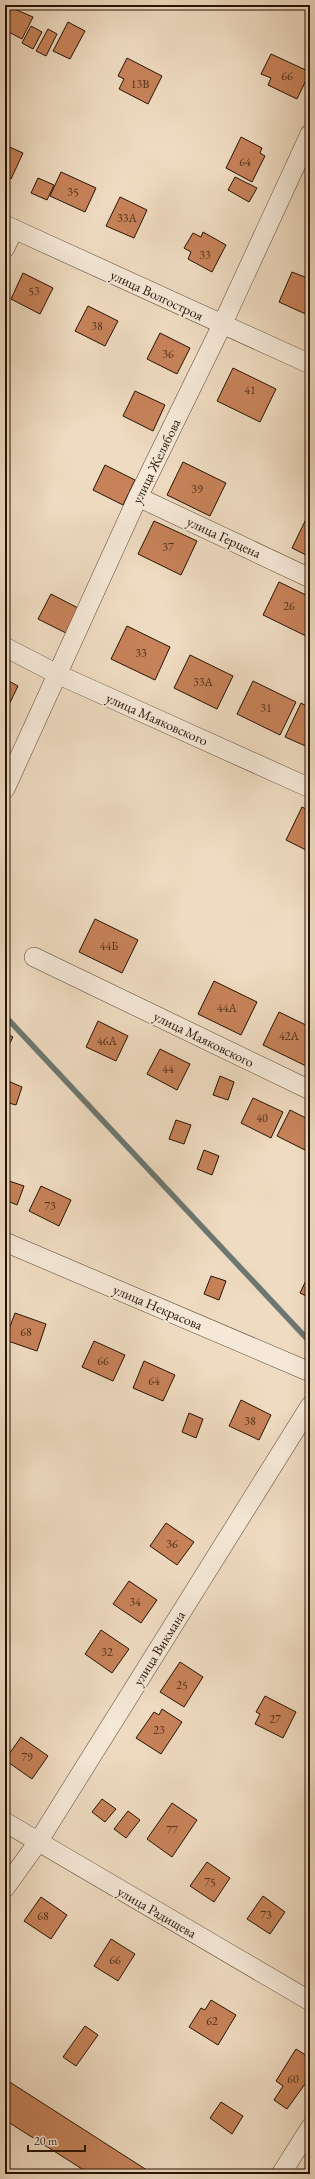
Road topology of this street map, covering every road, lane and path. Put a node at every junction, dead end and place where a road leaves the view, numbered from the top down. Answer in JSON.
{"nodes":[{"id":1,"x":310,"y":134,"type":"edge"},
{"id":2,"x":10,"y":227,"type":"edge"},
{"id":3,"x":5,"y":248,"type":"edge"},
{"id":4,"x":222,"y":325,"type":"junction"},
{"id":5,"x":310,"y":364,"type":"edge"},
{"id":6,"x":138,"y":497,"type":"junction"},
{"id":7,"x":310,"y":578,"type":"edge"},
{"id":8,"x":5,"y":647,"type":"edge"},
{"id":9,"x":57,"y":674,"type":"junction"},
{"id":10,"x":310,"y":788,"type":"edge"},
{"id":11,"x":5,"y":789,"type":"edge"},
{"id":12,"x":34,"y":957,"type":"dead end"},
{"id":13,"x":310,"y":1090,"type":"edge"},
{"id":14,"x":5,"y":1242,"type":"edge"},
{"id":15,"x":310,"y":1372,"type":"edge"},
{"id":16,"x":310,"y":1406,"type":"edge"},
{"id":17,"x":5,"y":1822,"type":"edge"},
{"id":18,"x":38,"y":1842,"type":"junction"},
{"id":19,"x":5,"y":1888,"type":"edge"},
{"id":20,"x":310,"y":2001,"type":"edge"},
{"id":21,"x":310,"y":2128,"type":"edge"},
{"id":22,"x":281,"y":2174,"type":"edge"}],
"edges":[{"from":1,"to":4,"type":"street","name":"улица Желябова"},
{"from":2,"to":3,"type":"street"},
{"from":2,"to":4,"type":"street","name":"улица Волгостроя"},
{"from":4,"to":5,"type":"street","name":"улица Волгостроя"},
{"from":4,"to":6,"type":"street","name":"улица Желябова"},
{"from":6,"to":7,"type":"street","name":"улица Герцена"},
{"from":6,"to":9,"type":"street","name":"улица Желябова"},
{"from":8,"to":9,"type":"street","name":"улица Маяковского"},
{"from":9,"to":10,"type":"street","name":"улица Маяковского"},
{"from":9,"to":11,"type":"street","name":"улица Желябова"},
{"from":12,"to":13,"type":"street","name":"улица Маяковского"},
{"from":14,"to":15,"type":"street","name":"улица Некрасова"},
{"from":16,"to":18,"type":"street","name":"улица Викмана"},
{"from":17,"to":18,"type":"street","name":"улица Радищева"},
{"from":18,"to":19,"type":"street","name":"улица Викмана"},
{"from":18,"to":20,"type":"street","name":"улица Радищева"},
{"from":21,"to":22,"type":"street"}]}
